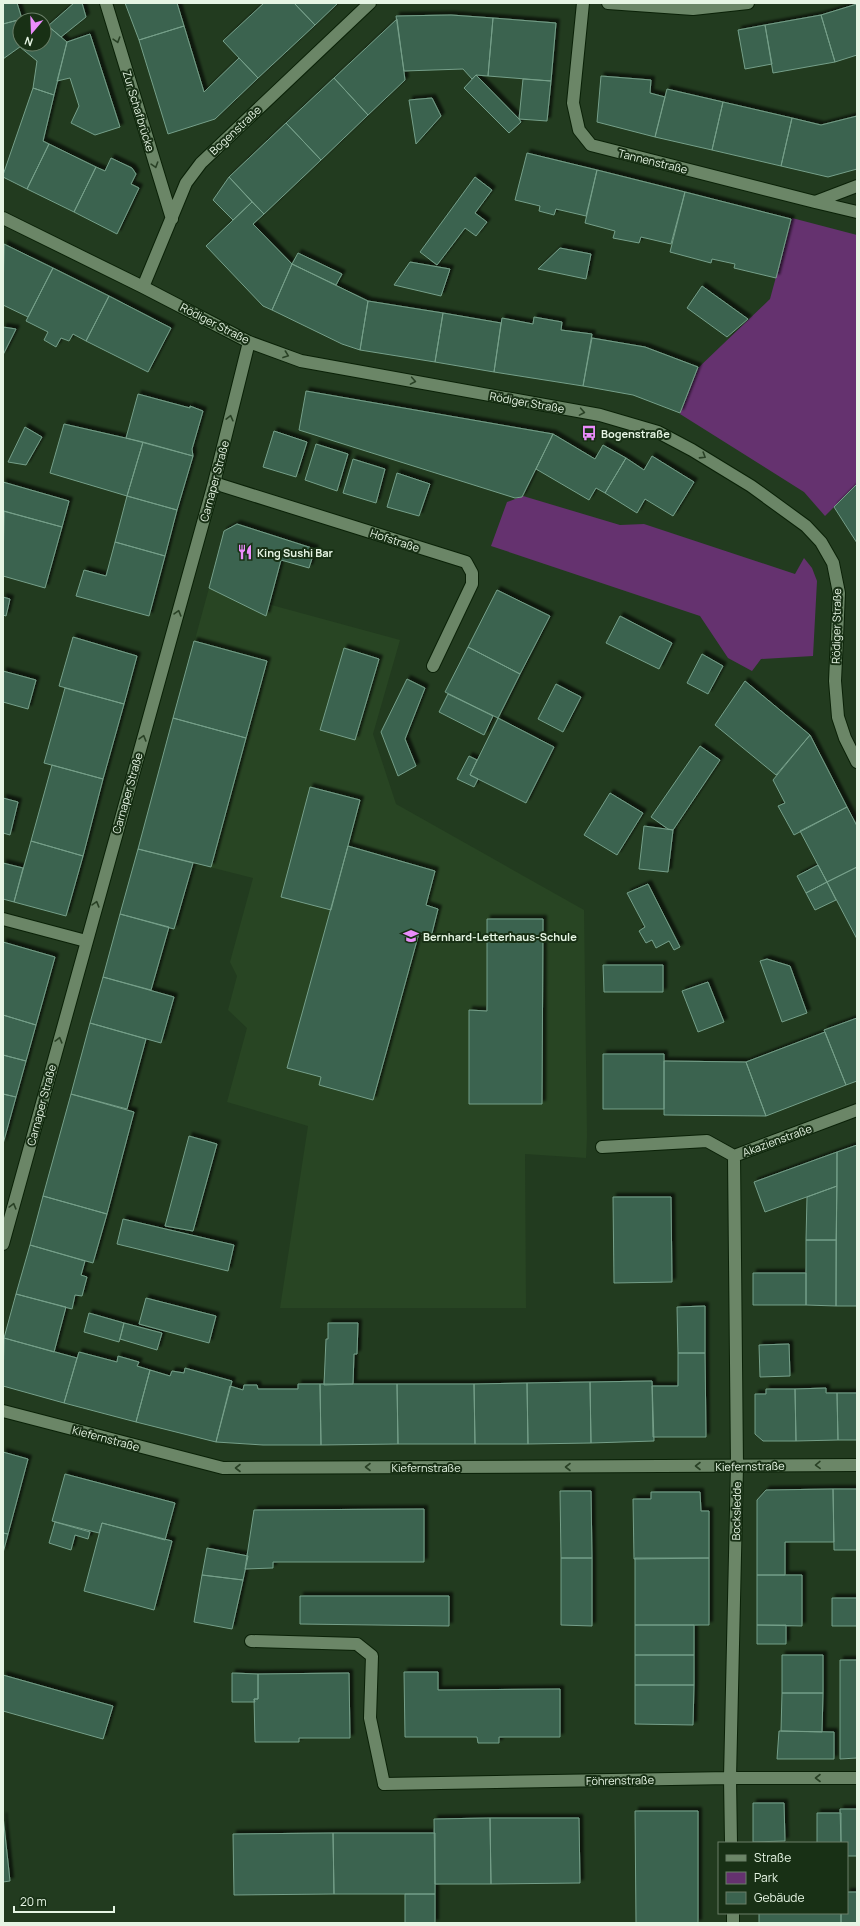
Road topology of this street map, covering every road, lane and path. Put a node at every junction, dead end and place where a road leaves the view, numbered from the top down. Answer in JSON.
{"nodes":[{"id":1,"x":106,"y":3,"type":"edge"},
{"id":2,"x":370,"y":3,"type":"edge"},
{"id":3,"x":582,"y":3,"type":"edge"},
{"id":4,"x":608,"y":3,"type":"edge"},
{"id":5,"x":748,"y":3,"type":"edge"},
{"id":6,"x":857,"y":186,"type":"edge"},
{"id":7,"x":815,"y":202,"type":"junction"},
{"id":8,"x":857,"y":212,"type":"edge"},
{"id":9,"x":3,"y":218,"type":"edge"},
{"id":10,"x":172,"y":219,"type":"junction"},
{"id":11,"x":143,"y":287,"type":"junction"},
{"id":12,"x":249,"y":342,"type":"junction"},
{"id":13,"x":214,"y":483,"type":"junction"},
{"id":14,"x":433,"y":666,"type":"dead end"},
{"id":15,"x":857,"y":762,"type":"edge"},
{"id":16,"x":3,"y":920,"type":"edge"},
{"id":17,"x":86,"y":941,"type":"junction"},
{"id":18,"x":857,"y":1110,"type":"edge"},
{"id":19,"x":602,"y":1147,"type":"dead end"},
{"id":20,"x":734,"y":1156,"type":"junction"},
{"id":21,"x":3,"y":1244,"type":"edge"},
{"id":22,"x":3,"y":1411,"type":"edge"},
{"id":23,"x":857,"y":1465,"type":"edge"},
{"id":24,"x":737,"y":1466,"type":"junction"},
{"id":25,"x":251,"y":1641,"type":"dead end"},
{"id":26,"x":730,"y":1778,"type":"junction"},
{"id":27,"x":857,"y":1778,"type":"edge"},
{"id":28,"x":732,"y":1842,"type":"edge"}],
"edges":[{"from":1,"to":10,"type":"street","name":"Zur Schafbrücke","one_way":true},
{"from":2,"to":10,"type":"street","name":"Bogenstraße"},
{"from":3,"to":7,"type":"street","name":"Tannenstraße"},
{"from":4,"to":5,"type":"street"},
{"from":6,"to":7,"type":"street"},
{"from":7,"to":8,"type":"street","name":"Tannenstraße"},
{"from":9,"to":11,"type":"street","name":"Rödiger Straße"},
{"from":10,"to":11,"type":"street","name":"Bogenstraße"},
{"from":11,"to":12,"type":"street","name":"Rödiger Straße"},
{"from":13,"to":12,"type":"street","name":"Carnaper Straße","one_way":true},
{"from":12,"to":15,"type":"street","name":"Rödiger Straße","one_way":true},
{"from":13,"to":14,"type":"street","name":"Hofstraße"},
{"from":17,"to":13,"type":"street","name":"Carnaper Straße","one_way":true},
{"from":16,"to":17,"type":"street"},
{"from":21,"to":17,"type":"street","name":"Carnaper Straße","one_way":true},
{"from":18,"to":20,"type":"street","name":"Akazienstraße"},
{"from":19,"to":20,"type":"street","name":"Akazienstraße"},
{"from":20,"to":24,"type":"street","name":"Bocksledde"},
{"from":24,"to":22,"type":"street","name":"Kiefernstraße","one_way":true},
{"from":23,"to":24,"type":"street","name":"Kiefernstraße","one_way":true},
{"from":24,"to":26,"type":"street","name":"Bocksledde"},
{"from":25,"to":26,"type":"street","name":"Föhrenstraße"},
{"from":27,"to":26,"type":"street","name":"Föhrenstraße","one_way":true},
{"from":26,"to":28,"type":"street","name":"Bocksledde"}]}
